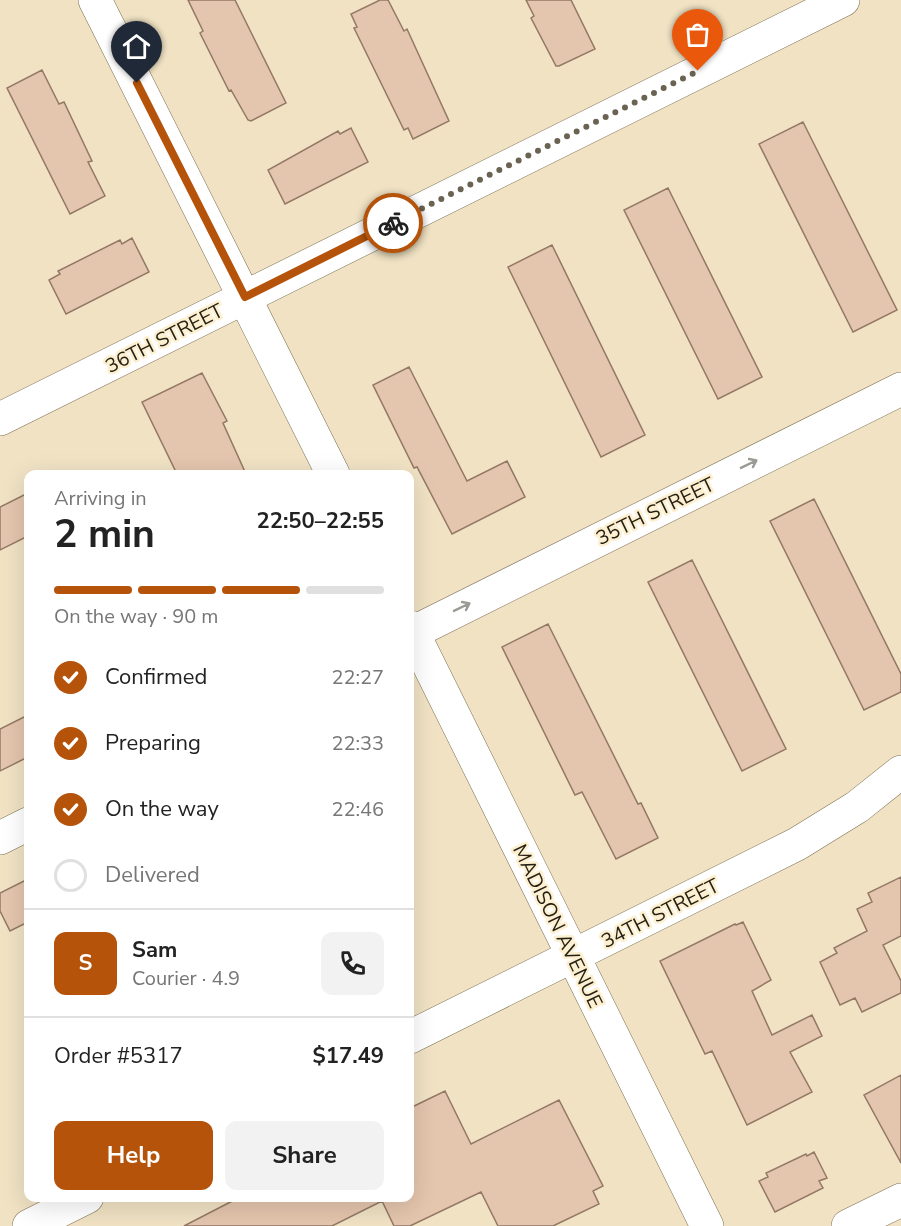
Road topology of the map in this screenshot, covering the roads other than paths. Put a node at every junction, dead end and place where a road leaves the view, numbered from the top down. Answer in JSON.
{"nodes":[{"id":1,"x":95,"y":0,"type":"edge"},
{"id":2,"x":843,"y":0,"type":"edge"},
{"id":3,"x":245,"y":297,"type":"junction"},
{"id":4,"x":901,"y":389,"type":"edge"},
{"id":5,"x":0,"y":419,"type":"edge"},
{"id":6,"x":331,"y":470,"type":"edge"},
{"id":7,"x":414,"y":629,"type":"edge"},
{"id":8,"x":414,"y":639,"type":"edge"},
{"id":9,"x":901,"y":772,"type":"edge"},
{"id":10,"x":24,"y":826,"type":"edge"},
{"id":11,"x":0,"y":838,"type":"edge"},
{"id":12,"x":573,"y":956,"type":"junction"},
{"id":13,"x":414,"y":1035,"type":"edge"},
{"id":14,"x":901,"y":1200,"type":"edge"},
{"id":15,"x":77,"y":1202,"type":"edge"},
{"id":16,"x":29,"y":1226,"type":"edge"},
{"id":17,"x":707,"y":1226,"type":"edge"},
{"id":18,"x":848,"y":1226,"type":"edge"}],
"edges":[{"from":1,"to":3,"type":"street"},
{"from":2,"to":3,"type":"street","name":"36TH STREET"},
{"from":3,"to":5,"type":"street","name":"36TH STREET"},
{"from":3,"to":6,"type":"street"},
{"from":7,"to":4,"type":"street","name":"35TH STREET","one_way":true},
{"from":8,"to":12,"type":"street","name":"MADISON AVENUE"},
{"from":9,"to":12,"type":"street","name":"34TH STREET"},
{"from":10,"to":11,"type":"street"},
{"from":12,"to":13,"type":"street","name":"34TH STREET"},
{"from":12,"to":17,"type":"street","name":"MADISON AVENUE"},
{"from":14,"to":18,"type":"street"},
{"from":15,"to":16,"type":"street"}]}
